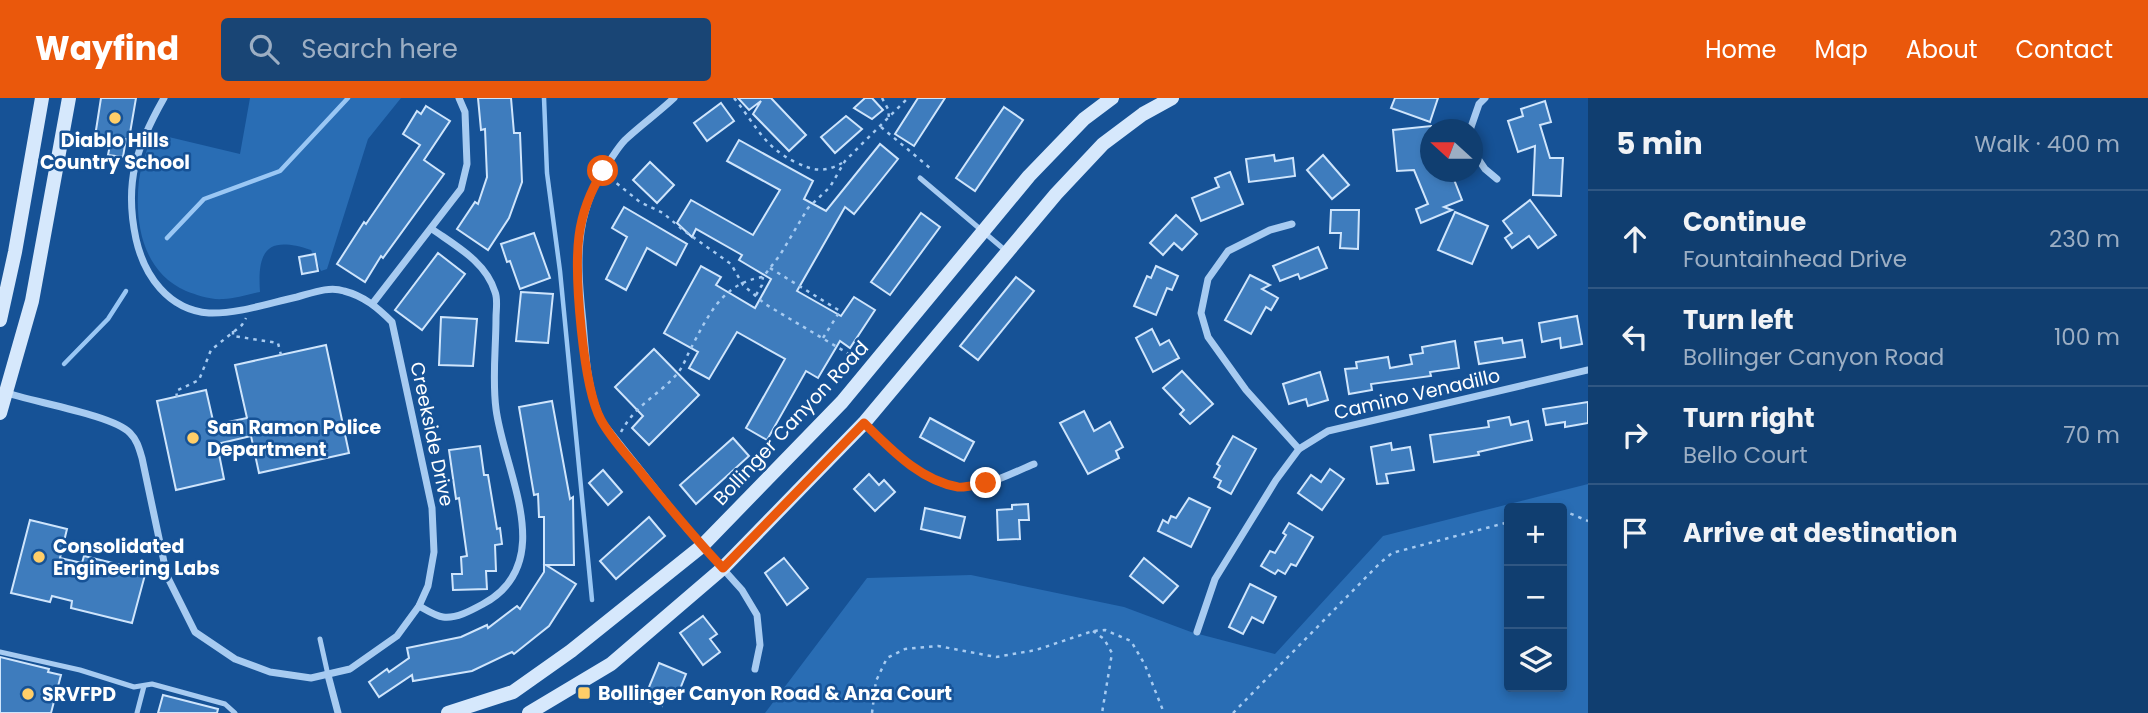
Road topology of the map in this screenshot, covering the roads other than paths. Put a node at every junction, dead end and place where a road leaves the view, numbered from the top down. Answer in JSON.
{"nodes":[{"id":1,"x":43,"y":98,"type":"edge"},
{"id":2,"x":69,"y":98,"type":"edge"},
{"id":3,"x":154,"y":98,"type":"edge"},
{"id":4,"x":459,"y":98,"type":"edge"},
{"id":5,"x":674,"y":98,"type":"edge"},
{"id":6,"x":1112,"y":98,"type":"edge"},
{"id":7,"x":1172,"y":98,"type":"edge"},
{"id":8,"x":1485,"y":98,"type":"edge"},
{"id":9,"x":162,"y":102,"type":"edge"},
{"id":10,"x":1474,"y":119,"type":"edge"},
{"id":11,"x":1483,"y":166,"type":"edge"},
{"id":12,"x":920,"y":178,"type":"dead end"},
{"id":13,"x":1497,"y":179,"type":"dead end"},
{"id":14,"x":1292,"y":223,"type":"dead end"},
{"id":15,"x":432,"y":229,"type":"junction"},
{"id":16,"x":984,"y":232,"type":"junction"},
{"id":17,"x":1006,"y":251,"type":"junction"},
{"id":18,"x":373,"y":303,"type":"junction"},
{"id":19,"x":0,"y":320,"type":"edge"},
{"id":20,"x":1588,"y":370,"type":"edge"},
{"id":21,"x":4,"y":392,"type":"edge"},
{"id":22,"x":0,"y":413,"type":"edge"},
{"id":23,"x":864,"y":423,"type":"junction"},
{"id":24,"x":1299,"y":449,"type":"junction"},
{"id":25,"x":1034,"y":464,"type":"dead end"},
{"id":26,"x":702,"y":546,"type":"junction"},
{"id":27,"x":723,"y":568,"type":"junction"},
{"id":28,"x":419,"y":606,"type":"junction"},
{"id":29,"x":1197,"y":632,"type":"dead end"},
{"id":30,"x":320,"y":639,"type":"dead end"},
{"id":31,"x":0,"y":652,"type":"edge"},
{"id":32,"x":755,"y":669,"type":"dead end"},
{"id":33,"x":328,"y":675,"type":"junction"},
{"id":34,"x":144,"y":686,"type":"junction"},
{"id":35,"x":137,"y":713,"type":"edge"},
{"id":36,"x":235,"y":713,"type":"edge"},
{"id":37,"x":338,"y":713,"type":"edge"},
{"id":38,"x":447,"y":713,"type":"edge"},
{"id":39,"x":528,"y":713,"type":"edge"}],
"edges":[{"from":1,"to":19,"type":"main road"},
{"from":2,"to":21,"type":"main road"},
{"from":3,"to":9,"type":"lane"},
{"from":4,"to":15,"type":"street"},
{"from":5,"to":26,"type":"street"},
{"from":6,"to":16,"type":"main road","name":"Bollinger Canyon Road"},
{"from":7,"to":17,"type":"main road"},
{"from":8,"to":10,"type":"street"},
{"from":9,"to":18,"type":"street"},
{"from":11,"to":13,"type":"street"},
{"from":12,"to":16,"type":"lane"},
{"from":14,"to":24,"type":"street"},
{"from":15,"to":18,"type":"street"},
{"from":15,"to":28,"type":"street"},
{"from":16,"to":17,"type":"lane"},
{"from":16,"to":26,"type":"main road","name":"Bollinger Canyon Road"},
{"from":17,"to":23,"type":"main road"},
{"from":18,"to":28,"type":"street","name":"Creekside Drive"},
{"from":20,"to":24,"type":"street","name":"Camino Venadillo"},
{"from":21,"to":22,"type":"main road"},
{"from":21,"to":33,"type":"street","name":"Creekside Drive"},
{"from":23,"to":25,"type":"street"},
{"from":23,"to":27,"type":"main road"},
{"from":24,"to":29,"type":"street","name":"Camino Venadillo"},
{"from":26,"to":27,"type":"street"},
{"from":26,"to":38,"type":"main road","name":"Bollinger Canyon Road"},
{"from":27,"to":32,"type":"street"},
{"from":27,"to":39,"type":"main road"},
{"from":28,"to":33,"type":"street","name":"Creekside Drive"},
{"from":30,"to":33,"type":"lane"},
{"from":31,"to":34,"type":"lane"},
{"from":33,"to":37,"type":"street"},
{"from":34,"to":35,"type":"lane"},
{"from":34,"to":36,"type":"lane"}]}
